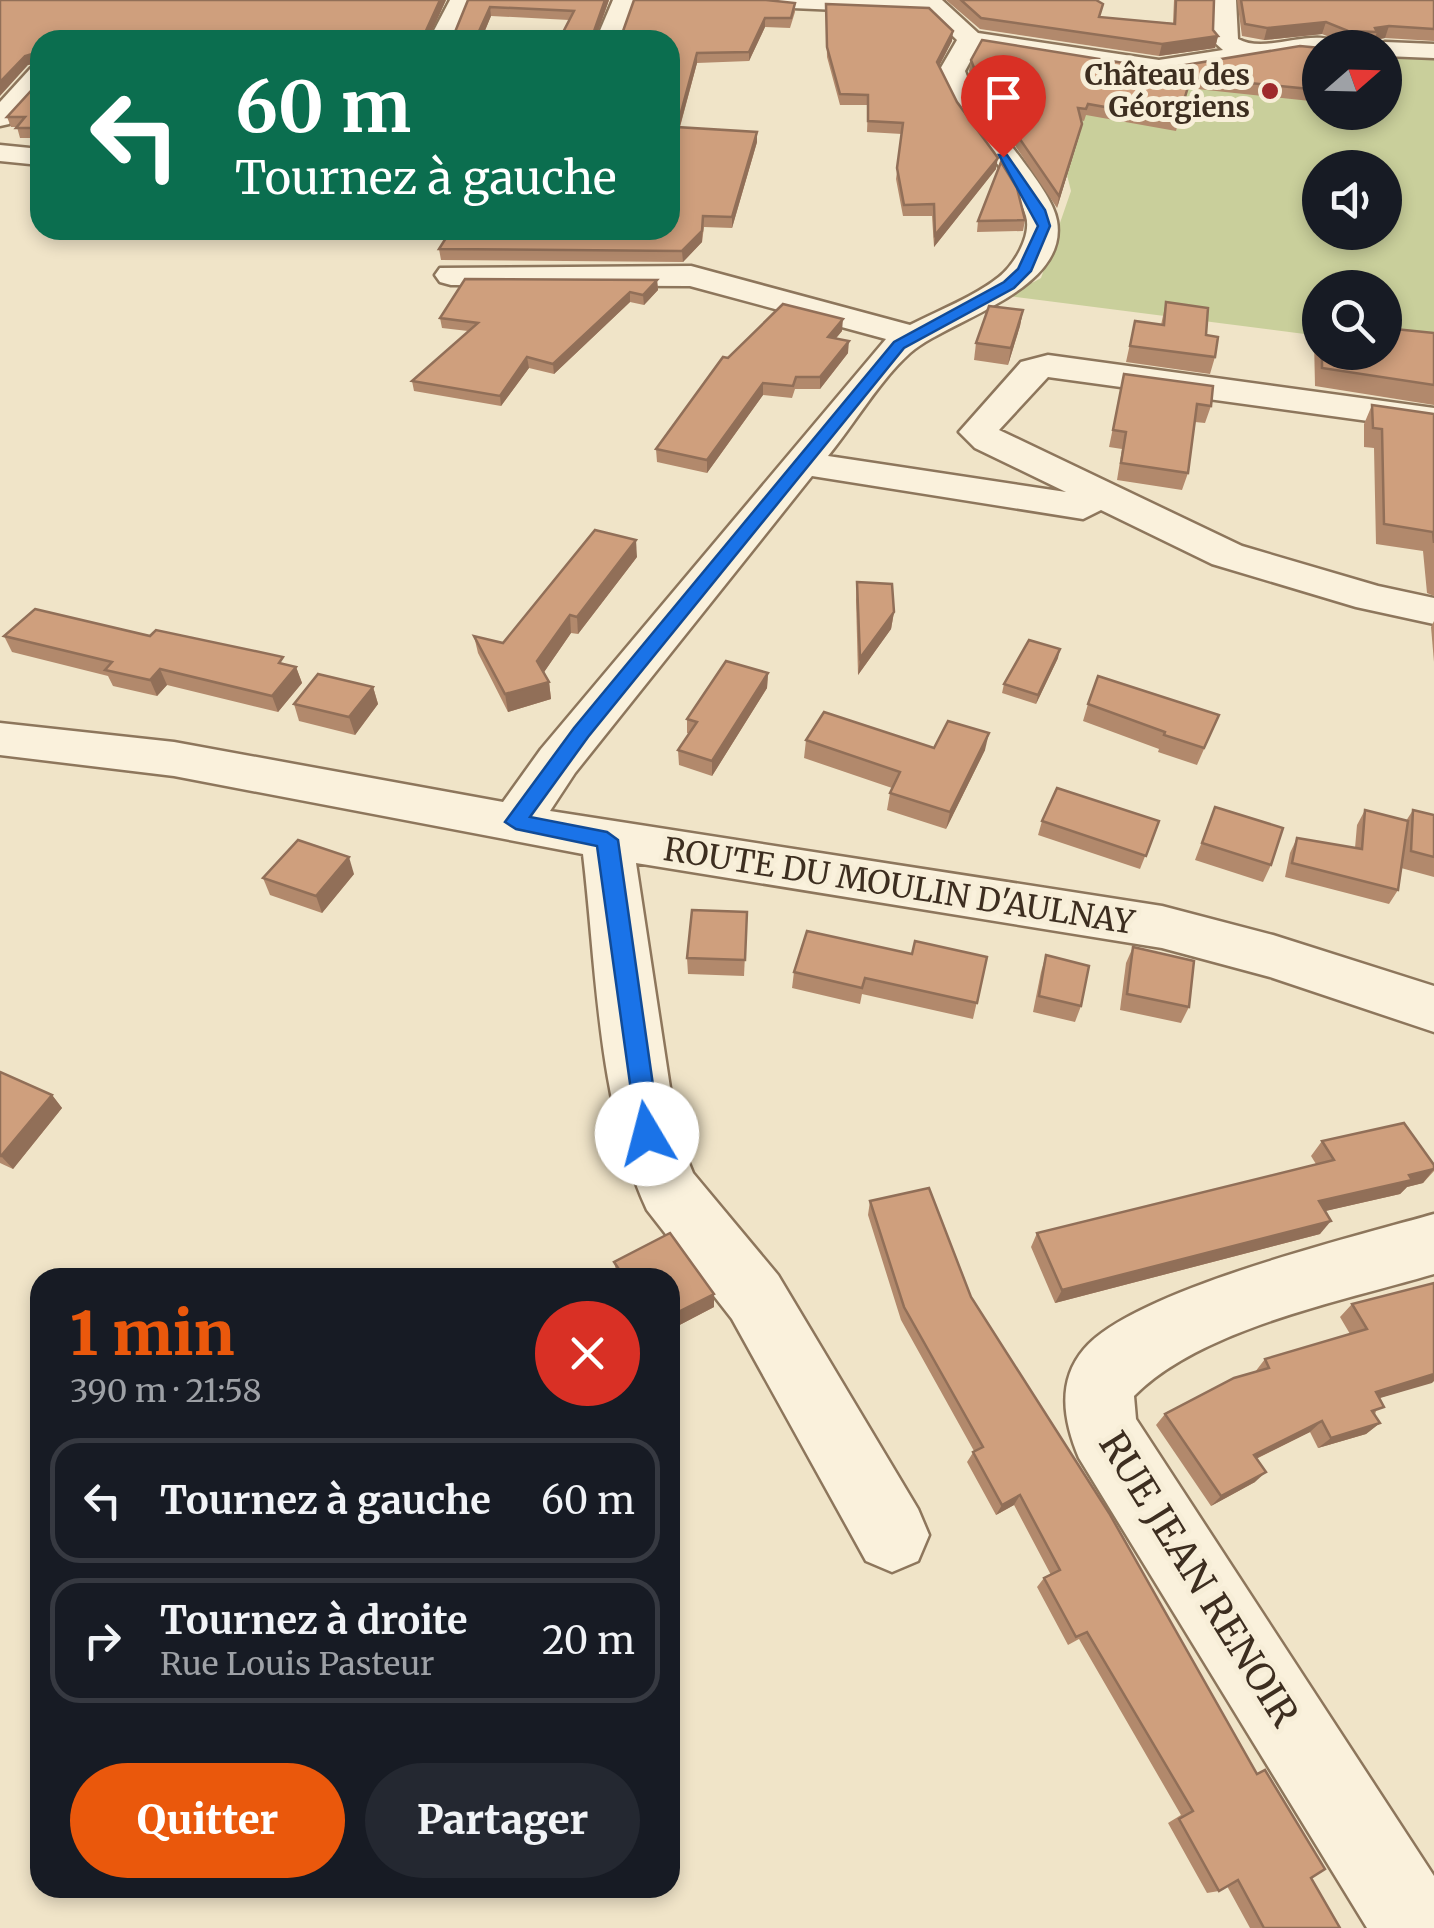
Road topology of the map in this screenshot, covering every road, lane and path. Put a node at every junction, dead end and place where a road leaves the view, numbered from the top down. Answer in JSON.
{"nodes":[{"id":1,"x":460,"y":0,"type":"edge"},
{"id":2,"x":624,"y":0,"type":"edge"},
{"id":3,"x":769,"y":0,"type":"edge"},
{"id":4,"x":1225,"y":0,"type":"edge"},
{"id":5,"x":931,"y":4,"type":"edge"},
{"id":6,"x":446,"y":30,"type":"edge"},
{"id":7,"x":612,"y":30,"type":"edge"},
{"id":8,"x":970,"y":39,"type":"junction"},
{"id":9,"x":1302,"y":46,"type":"edge"},
{"id":10,"x":1402,"y":50,"type":"edge"},
{"id":11,"x":1434,"y":51,"type":"edge"},
{"id":12,"x":1249,"y":54,"type":"junction"},
{"id":13,"x":13,"y":59,"type":"edge"},
{"id":14,"x":30,"y":59,"type":"edge"},
{"id":15,"x":30,"y":84,"type":"edge"},
{"id":16,"x":0,"y":118,"type":"edge"},
{"id":17,"x":4,"y":154,"type":"edge"},
{"id":18,"x":30,"y":157,"type":"edge"},
{"id":19,"x":451,"y":275,"type":"dead end"},
{"id":20,"x":912,"y":336,"type":"junction"},
{"id":21,"x":1434,"y":419,"type":"edge"},
{"id":22,"x":978,"y":432,"type":"junction"},
{"id":23,"x":800,"y":463,"type":"junction"},
{"id":24,"x":925,"y":479,"type":"junction"},
{"id":25,"x":1150,"y":518,"type":"junction"},
{"id":26,"x":1434,"y":611,"type":"edge"},
{"id":27,"x":0,"y":739,"type":"edge"},
{"id":28,"x":516,"y":822,"type":"junction"},
{"id":29,"x":607,"y":840,"type":"junction"},
{"id":30,"x":1434,"y":1009,"type":"edge"},
{"id":31,"x":1434,"y":1244,"type":"edge"},
{"id":32,"x":892,"y":1535,"type":"dead end"},
{"id":33,"x":1416,"y":1928,"type":"edge"}],
"edges":[{"from":1,"to":6,"type":"street"},
{"from":2,"to":7,"type":"street"},
{"from":3,"to":5,"type":"street"},
{"from":4,"to":12,"type":"street"},
{"from":5,"to":8,"type":"street"},
{"from":8,"to":12,"type":"street"},
{"from":8,"to":20,"type":"street"},
{"from":9,"to":12,"type":"street"},
{"from":10,"to":11,"type":"street"},
{"from":13,"to":14,"type":"street"},
{"from":15,"to":16,"type":"street"},
{"from":17,"to":18,"type":"street"},
{"from":19,"to":20,"type":"street"},
{"from":20,"to":23,"type":"street"},
{"from":21,"to":22,"type":"street"},
{"from":22,"to":24,"type":"street"},
{"from":22,"to":25,"type":"street"},
{"from":23,"to":24,"type":"street"},
{"from":23,"to":28,"type":"street"},
{"from":24,"to":25,"type":"street"},
{"from":25,"to":26,"type":"street"},
{"from":27,"to":28,"type":"street","name":"ROUTE DU MOULIN D'AULNAY"},
{"from":28,"to":29,"type":"street","name":"ROUTE DU MOULIN D'AULNAY"},
{"from":29,"to":30,"type":"street","name":"ROUTE DU MOULIN D'AULNAY"},
{"from":29,"to":32,"type":"street"},
{"from":31,"to":33,"type":"street","name":"RUE JEAN RENOIR"}]}
